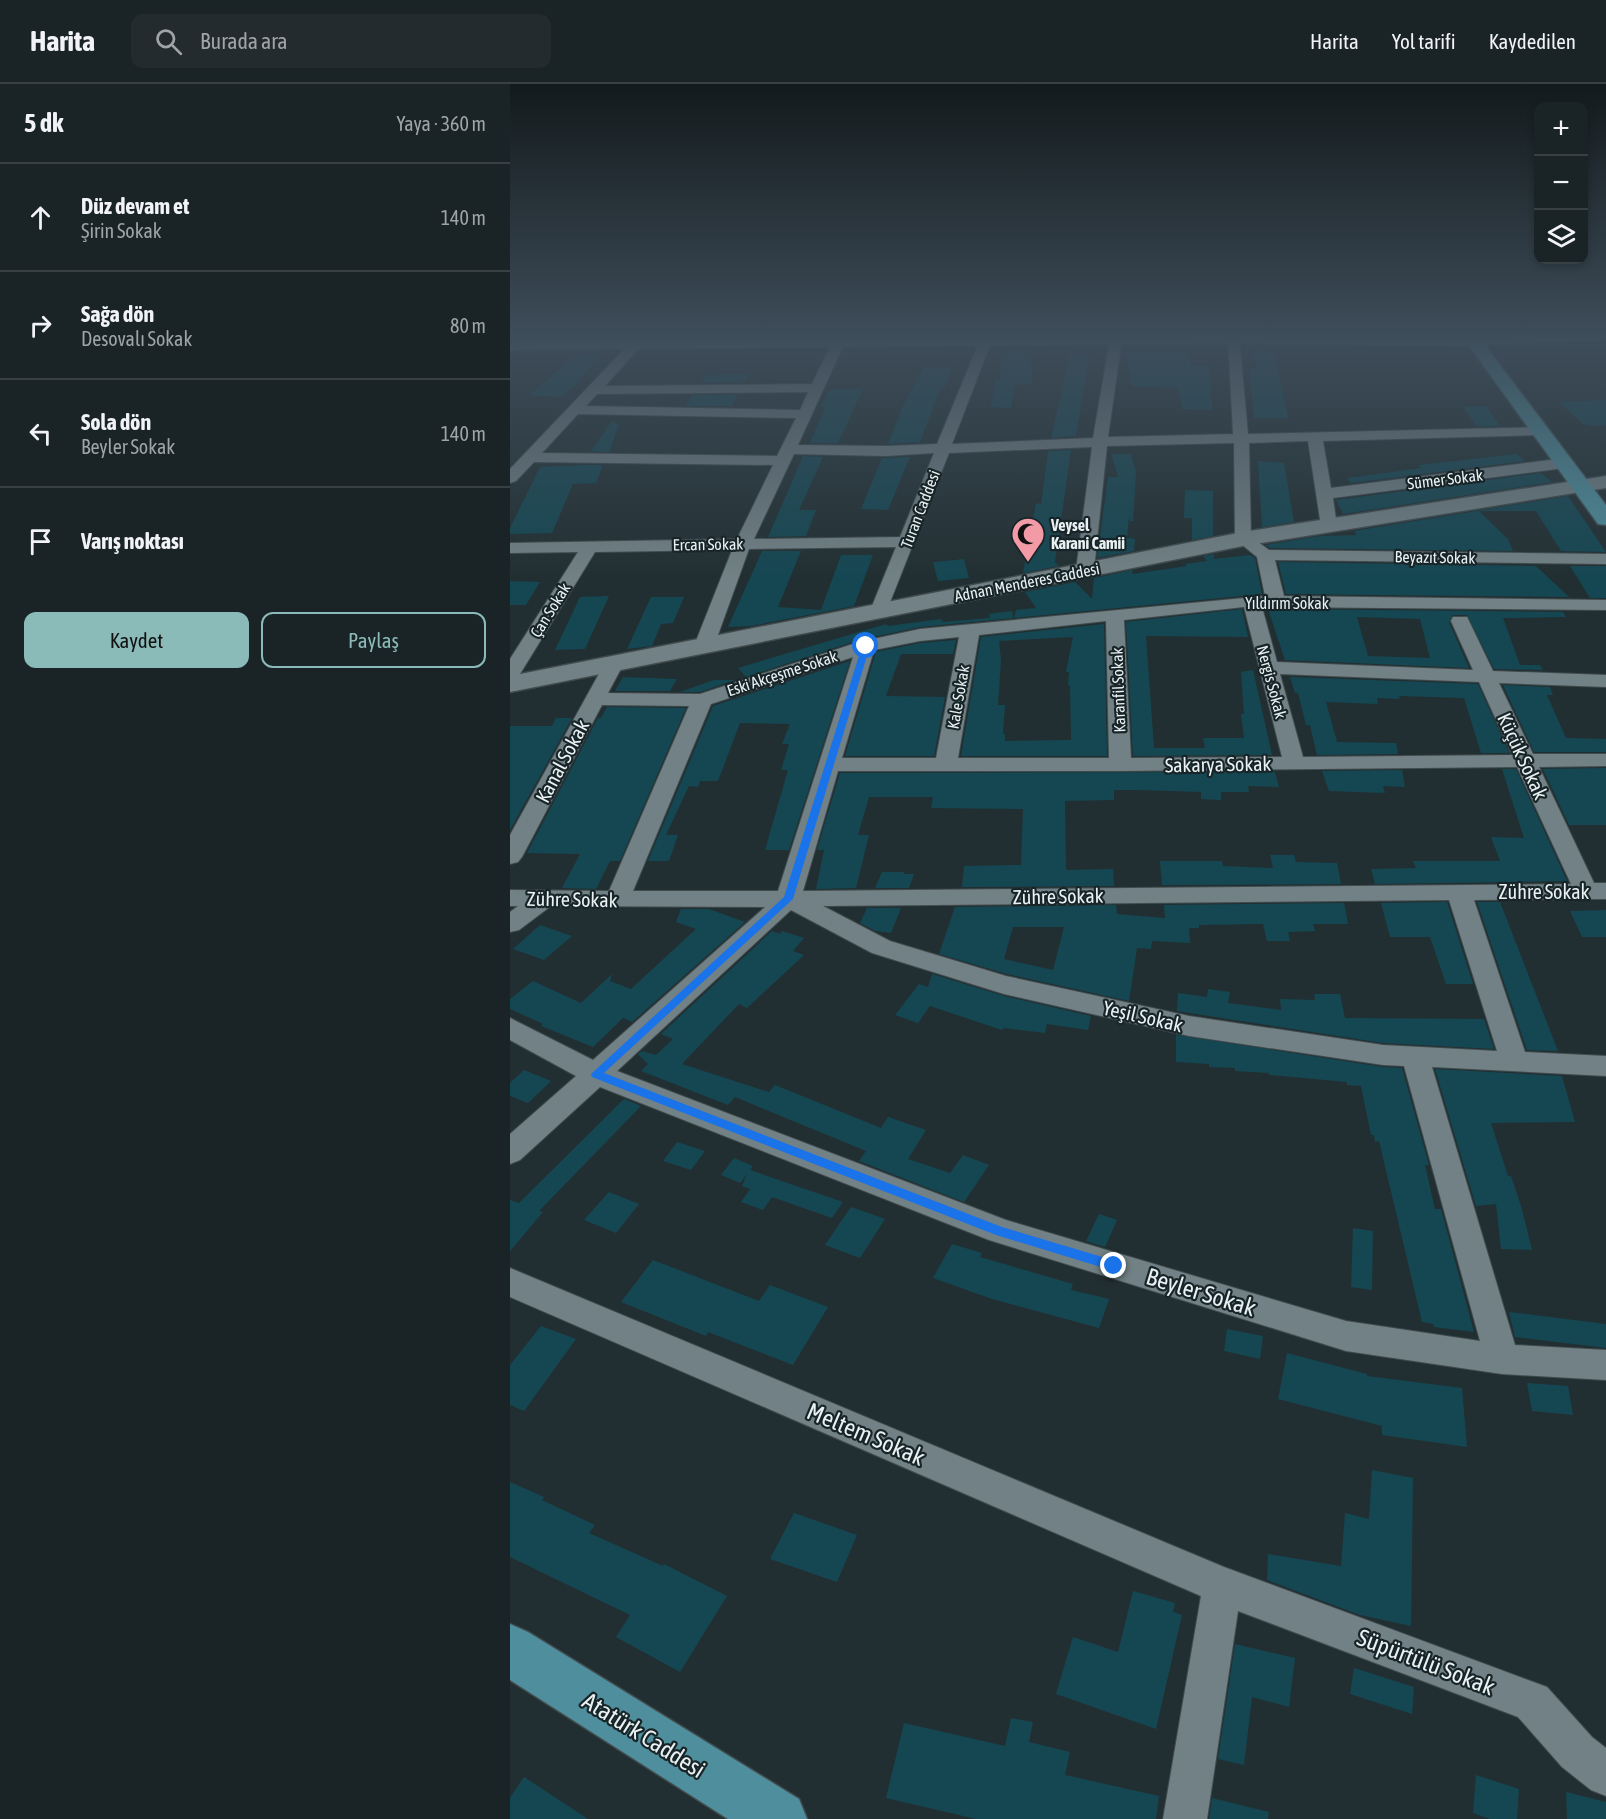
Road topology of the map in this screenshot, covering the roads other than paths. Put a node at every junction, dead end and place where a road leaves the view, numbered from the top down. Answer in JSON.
{"nodes":[{"id":1,"x":567,"y":417,"type":"edge"},
{"id":2,"x":804,"y":417,"type":"edge"},
{"id":3,"x":956,"y":417,"type":"edge"},
{"id":4,"x":1104,"y":417,"type":"edge"},
{"id":5,"x":1239,"y":417,"type":"edge"},
{"id":6,"x":1531,"y":417,"type":"edge"},
{"id":7,"x":1542,"y":432,"type":"junction"},
{"id":8,"x":1315,"y":437,"type":"junction"},
{"id":9,"x":1240,"y":439,"type":"junction"},
{"id":10,"x":1100,"y":442,"type":"junction"},
{"id":11,"x":944,"y":449,"type":"junction"},
{"id":12,"x":785,"y":455,"type":"junction"},
{"id":13,"x":530,"y":457,"type":"junction"},
{"id":14,"x":1565,"y":464,"type":"junction"},
{"id":15,"x":510,"y":478,"type":"edge"},
{"id":16,"x":1606,"y":482,"type":"edge"},
{"id":17,"x":1582,"y":487,"type":"junction"},
{"id":18,"x":1324,"y":494,"type":"junction"},
{"id":19,"x":1606,"y":519,"type":"edge"},
{"id":20,"x":1329,"y":526,"type":"junction"},
{"id":21,"x":1243,"y":539,"type":"junction"},
{"id":22,"x":907,"y":542,"type":"junction"},
{"id":23,"x":743,"y":544,"type":"junction"},
{"id":24,"x":590,"y":546,"type":"junction"},
{"id":25,"x":510,"y":548,"type":"edge"},
{"id":26,"x":1265,"y":555,"type":"junction"},
{"id":27,"x":1606,"y":559,"type":"edge"},
{"id":28,"x":1085,"y":570,"type":"junction"},
{"id":29,"x":1251,"y":602,"type":"junction"},
{"id":30,"x":1276,"y":602,"type":"junction"},
{"id":31,"x":1606,"y":605,"type":"edge"},
{"id":32,"x":879,"y":611,"type":"junction"},
{"id":33,"x":1115,"y":615,"type":"junction"},
{"id":34,"x":1460,"y":621,"type":"dead end"},
{"id":35,"x":970,"y":630,"type":"junction"},
{"id":36,"x":704,"y":646,"type":"junction"},
{"id":37,"x":866,"y":646,"type":"junction"},
{"id":38,"x":613,"y":665,"type":"junction"},
{"id":39,"x":1268,"y":668,"type":"junction"},
{"id":40,"x":510,"y":674,"type":"edge"},
{"id":41,"x":1486,"y":677,"type":"junction"},
{"id":42,"x":1606,"y":681,"type":"edge"},
{"id":43,"x":510,"y":684,"type":"edge"},
{"id":44,"x":595,"y":699,"type":"junction"},
{"id":45,"x":702,"y":700,"type":"junction"},
{"id":46,"x":1525,"y":760,"type":"junction"},
{"id":47,"x":1606,"y":760,"type":"edge"},
{"id":48,"x":1294,"y":763,"type":"junction"},
{"id":49,"x":830,"y":764,"type":"junction"},
{"id":50,"x":946,"y":764,"type":"junction"},
{"id":51,"x":1120,"y":765,"type":"junction"},
{"id":52,"x":510,"y":857,"type":"edge"},
{"id":53,"x":1596,"y":891,"type":"edge"},
{"id":54,"x":1459,"y":892,"type":"junction"},
{"id":55,"x":510,"y":898,"type":"edge"},
{"id":56,"x":544,"y":899,"type":"junction"},
{"id":57,"x":788,"y":899,"type":"junction"},
{"id":58,"x":617,"y":900,"type":"junction"},
{"id":59,"x":510,"y":924,"type":"edge"},
{"id":60,"x":510,"y":1028,"type":"edge"},
{"id":61,"x":1415,"y":1057,"type":"junction"},
{"id":62,"x":1515,"y":1063,"type":"junction"},
{"id":63,"x":1606,"y":1066,"type":"edge"},
{"id":64,"x":596,"y":1074,"type":"junction"},
{"id":65,"x":510,"y":1152,"type":"edge"},
{"id":66,"x":510,"y":1282,"type":"edge"},
{"id":67,"x":1502,"y":1359,"type":"junction"},
{"id":68,"x":1606,"y":1365,"type":"edge"},
{"id":69,"x":1222,"y":1586,"type":"junction"},
{"id":70,"x":510,"y":1650,"type":"edge"},
{"id":71,"x":1606,"y":1775,"type":"edge"},
{"id":72,"x":779,"y":1819,"type":"edge"},
{"id":73,"x":1185,"y":1819,"type":"edge"}],
"edges":[{"from":1,"to":13,"type":"street"},
{"from":2,"to":12,"type":"street"},
{"from":3,"to":11,"type":"street","name":"Turan Caddesi"},
{"from":4,"to":10,"type":"street"},
{"from":5,"to":9,"type":"street"},
{"from":6,"to":7,"type":"main road"},
{"from":7,"to":8,"type":"street"},
{"from":7,"to":14,"type":"main road"},
{"from":8,"to":9,"type":"street"},
{"from":8,"to":18,"type":"street"},
{"from":9,"to":10,"type":"street"},
{"from":9,"to":21,"type":"street"},
{"from":10,"to":11,"type":"street"},
{"from":10,"to":28,"type":"street"},
{"from":11,"to":12,"type":"street"},
{"from":11,"to":22,"type":"street","name":"Turan Caddesi"},
{"from":12,"to":13,"type":"street"},
{"from":12,"to":23,"type":"street"},
{"from":13,"to":15,"type":"street"},
{"from":14,"to":17,"type":"main road"},
{"from":14,"to":18,"type":"street","name":"Sümer Sokak"},
{"from":16,"to":17,"type":"street","name":"Adnan Menderes Caddesi"},
{"from":17,"to":19,"type":"main road"},
{"from":17,"to":20,"type":"street","name":"Adnan Menderes Caddesi"},
{"from":18,"to":20,"type":"street"},
{"from":20,"to":21,"type":"street","name":"Adnan Menderes Caddesi"},
{"from":21,"to":26,"type":"street"},
{"from":21,"to":28,"type":"street","name":"Adnan Menderes Caddesi"},
{"from":22,"to":23,"type":"street","name":"Ercan Sokak"},
{"from":22,"to":32,"type":"street","name":"Turan Caddesi"},
{"from":23,"to":24,"type":"street","name":"Ercan Sokak"},
{"from":23,"to":36,"type":"street"},
{"from":24,"to":25,"type":"street","name":"Ercan Sokak"},
{"from":24,"to":40,"type":"street","name":"Çan Sokak"},
{"from":26,"to":27,"type":"street","name":"Beyazıt Sokak"},
{"from":26,"to":30,"type":"street"},
{"from":28,"to":32,"type":"street","name":"Adnan Menderes Caddesi"},
{"from":29,"to":30,"type":"street","name":"Yıldırım Sokak"},
{"from":29,"to":33,"type":"street","name":"Yıldırım Sokak"},
{"from":29,"to":39,"type":"street","name":"Nergis Sokak"},
{"from":30,"to":31,"type":"street","name":"Yıldırım Sokak"},
{"from":32,"to":36,"type":"street","name":"Adnan Menderes Caddesi"},
{"from":33,"to":35,"type":"street","name":"Yıldırım Sokak"},
{"from":33,"to":51,"type":"street","name":"Karanfil Sokak"},
{"from":34,"to":41,"type":"street","name":"Küçük Sokak"},
{"from":35,"to":37,"type":"street","name":"Eski Akçeşme Sokak"},
{"from":35,"to":50,"type":"street","name":"Kale Sokak"},
{"from":36,"to":38,"type":"street","name":"Adnan Menderes Caddesi"},
{"from":37,"to":45,"type":"street","name":"Eski Akçeşme Sokak"},
{"from":37,"to":49,"type":"street"},
{"from":38,"to":43,"type":"street","name":"Adnan Menderes Caddesi"},
{"from":38,"to":44,"type":"street","name":"Kanal Sokak"},
{"from":39,"to":41,"type":"street"},
{"from":39,"to":48,"type":"street","name":"Nergis Sokak"},
{"from":41,"to":42,"type":"street"},
{"from":41,"to":46,"type":"street","name":"Küçük Sokak"},
{"from":44,"to":45,"type":"street","name":"Eski Akçeşme Sokak"},
{"from":44,"to":52,"type":"street","name":"Kanal Sokak"},
{"from":45,"to":58,"type":"street","name":"Eski Akçeşme Sokak"},
{"from":46,"to":47,"type":"street","name":"Sakarya Sokak"},
{"from":46,"to":48,"type":"street","name":"Sakarya Sokak"},
{"from":46,"to":53,"type":"street","name":"Küçük Sokak"},
{"from":48,"to":51,"type":"street","name":"Sakarya Sokak"},
{"from":49,"to":50,"type":"street","name":"Sakarya Sokak"},
{"from":49,"to":57,"type":"street"},
{"from":50,"to":51,"type":"street","name":"Sakarya Sokak"},
{"from":53,"to":54,"type":"street","name":"Zühre Sokak"},
{"from":54,"to":57,"type":"street","name":"Zühre Sokak"},
{"from":54,"to":62,"type":"street"},
{"from":55,"to":56,"type":"street","name":"Zühre Sokak"},
{"from":56,"to":58,"type":"street","name":"Zühre Sokak"},
{"from":56,"to":59,"type":"street"},
{"from":57,"to":58,"type":"street","name":"Zühre Sokak"},
{"from":57,"to":61,"type":"street","name":"Yeşil Sokak"},
{"from":57,"to":64,"type":"street"},
{"from":60,"to":64,"type":"street","name":"Beyler Sokak"},
{"from":61,"to":62,"type":"street","name":"Yeşil Sokak"},
{"from":61,"to":67,"type":"street"},
{"from":62,"to":63,"type":"street","name":"Yeşil Sokak"},
{"from":64,"to":65,"type":"street"},
{"from":64,"to":67,"type":"street","name":"Beyler Sokak"},
{"from":66,"to":69,"type":"street","name":"Meltem Sokak"},
{"from":67,"to":68,"type":"street","name":"Beyler Sokak"},
{"from":69,"to":71,"type":"street","name":"Süpürtülü Sokak"},
{"from":69,"to":73,"type":"street"},
{"from":70,"to":72,"type":"main road","name":"Atatürk Caddesi"}]}
